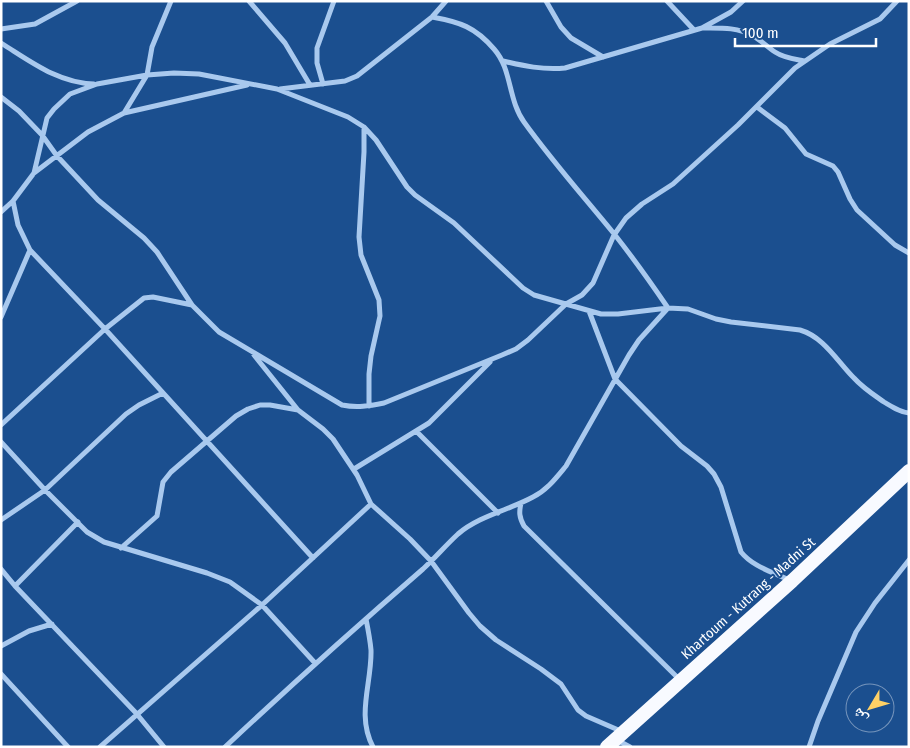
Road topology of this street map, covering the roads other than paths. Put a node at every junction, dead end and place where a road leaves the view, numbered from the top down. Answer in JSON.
{"nodes":[{"id":1,"x":77,"y":1,"type":"edge"},
{"id":2,"x":171,"y":1,"type":"edge"},
{"id":3,"x":249,"y":1,"type":"edge"},
{"id":4,"x":334,"y":1,"type":"edge"},
{"id":5,"x":446,"y":1,"type":"edge"},
{"id":6,"x":546,"y":1,"type":"edge"},
{"id":7,"x":667,"y":1,"type":"edge"},
{"id":8,"x":743,"y":1,"type":"edge"},
{"id":9,"x":897,"y":1,"type":"edge"},
{"id":10,"x":432,"y":17,"type":"junction"},
{"id":11,"x":702,"y":28,"type":"junction"},
{"id":12,"x":1,"y":29,"type":"edge"},
{"id":13,"x":694,"y":30,"type":"junction"},
{"id":14,"x":1,"y":43,"type":"edge"},
{"id":15,"x":603,"y":57,"type":"junction"},
{"id":16,"x":503,"y":61,"type":"junction"},
{"id":17,"x":804,"y":61,"type":"junction"},
{"id":18,"x":146,"y":75,"type":"junction"},
{"id":19,"x":97,"y":84,"type":"junction"},
{"id":20,"x":250,"y":84,"type":"junction"},
{"id":21,"x":322,"y":84,"type":"junction"},
{"id":22,"x":310,"y":85,"type":"junction"},
{"id":23,"x":277,"y":89,"type":"junction"},
{"id":24,"x":1,"y":97,"type":"edge"},
{"id":25,"x":757,"y":107,"type":"junction"},
{"id":26,"x":124,"y":113,"type":"junction"},
{"id":27,"x":364,"y":127,"type":"junction"},
{"id":28,"x":42,"y":135,"type":"junction"},
{"id":29,"x":57,"y":156,"type":"junction"},
{"id":30,"x":34,"y":173,"type":"junction"},
{"id":31,"x":13,"y":201,"type":"junction"},
{"id":32,"x":1,"y":212,"type":"edge"},
{"id":33,"x":614,"y":235,"type":"junction"},
{"id":34,"x":30,"y":250,"type":"junction"},
{"id":35,"x":909,"y":253,"type":"edge"},
{"id":36,"x":566,"y":304,"type":"junction"},
{"id":37,"x":192,"y":305,"type":"junction"},
{"id":38,"x":668,"y":308,"type":"junction"},
{"id":39,"x":589,"y":311,"type":"junction"},
{"id":40,"x":1,"y":317,"type":"edge"},
{"id":41,"x":106,"y":329,"type":"junction"},
{"id":42,"x":252,"y":353,"type":"junction"},
{"id":43,"x":492,"y":359,"type":"junction"},
{"id":44,"x":615,"y":379,"type":"junction"},
{"id":45,"x":164,"y":393,"type":"junction"},
{"id":46,"x":369,"y":406,"type":"junction"},
{"id":47,"x":298,"y":410,"type":"junction"},
{"id":48,"x":909,"y":413,"type":"edge"},
{"id":49,"x":1,"y":425,"type":"edge"},
{"id":50,"x":416,"y":432,"type":"junction"},
{"id":51,"x":207,"y":441,"type":"junction"},
{"id":52,"x":1,"y":442,"type":"edge"},
{"id":53,"x":354,"y":469,"type":"junction"},
{"id":54,"x":909,"y":471,"type":"edge"},
{"id":55,"x":45,"y":490,"type":"junction"},
{"id":56,"x":521,"y":502,"type":"junction"},
{"id":57,"x":371,"y":504,"type":"junction"},
{"id":58,"x":498,"y":513,"type":"junction"},
{"id":59,"x":1,"y":520,"type":"edge"},
{"id":60,"x":78,"y":522,"type":"junction"},
{"id":61,"x":121,"y":548,"type":"junction"},
{"id":62,"x":313,"y":558,"type":"junction"},
{"id":63,"x":909,"y":560,"type":"edge"},
{"id":64,"x":431,"y":561,"type":"junction"},
{"id":65,"x":1,"y":569,"type":"edge"},
{"id":66,"x":792,"y":581,"type":"junction"},
{"id":67,"x":15,"y":586,"type":"junction"},
{"id":68,"x":262,"y":604,"type":"junction"},
{"id":69,"x":366,"y":619,"type":"junction"},
{"id":70,"x":52,"y":624,"type":"junction"},
{"id":71,"x":1,"y":646,"type":"edge"},
{"id":72,"x":315,"y":663,"type":"junction"},
{"id":73,"x":1,"y":674,"type":"edge"},
{"id":74,"x":681,"y":681,"type":"junction"},
{"id":75,"x":136,"y":713,"type":"junction"},
{"id":76,"x":615,"y":739,"type":"edge"},
{"id":77,"x":68,"y":747,"type":"edge"},
{"id":78,"x":100,"y":747,"type":"edge"},
{"id":79,"x":164,"y":747,"type":"edge"},
{"id":80,"x":225,"y":747,"type":"edge"},
{"id":81,"x":373,"y":747,"type":"edge"},
{"id":82,"x":630,"y":747,"type":"edge"},
{"id":83,"x":809,"y":747,"type":"edge"}],
"edges":[{"from":1,"to":12,"type":"street"},
{"from":2,"to":18,"type":"street"},
{"from":3,"to":22,"type":"street"},
{"from":4,"to":21,"type":"street"},
{"from":5,"to":10,"type":"street"},
{"from":6,"to":15,"type":"street"},
{"from":7,"to":13,"type":"street"},
{"from":8,"to":11,"type":"street"},
{"from":9,"to":17,"type":"street"},
{"from":10,"to":16,"type":"street"},
{"from":10,"to":21,"type":"street"},
{"from":11,"to":13,"type":"street"},
{"from":11,"to":17,"type":"street"},
{"from":13,"to":15,"type":"street"},
{"from":14,"to":19,"type":"street"},
{"from":15,"to":16,"type":"street"},
{"from":16,"to":33,"type":"street"},
{"from":17,"to":25,"type":"street"},
{"from":18,"to":19,"type":"street"},
{"from":18,"to":20,"type":"street"},
{"from":18,"to":26,"type":"street"},
{"from":19,"to":28,"type":"street"},
{"from":20,"to":23,"type":"street"},
{"from":20,"to":26,"type":"street"},
{"from":21,"to":22,"type":"street"},
{"from":22,"to":23,"type":"street"},
{"from":23,"to":27,"type":"street"},
{"from":24,"to":28,"type":"street"},
{"from":25,"to":33,"type":"street"},
{"from":25,"to":35,"type":"street"},
{"from":26,"to":29,"type":"street"},
{"from":27,"to":36,"type":"street"},
{"from":27,"to":46,"type":"street"},
{"from":28,"to":29,"type":"street"},
{"from":28,"to":30,"type":"street"},
{"from":29,"to":30,"type":"street"},
{"from":29,"to":37,"type":"street"},
{"from":30,"to":31,"type":"street"},
{"from":31,"to":32,"type":"street"},
{"from":31,"to":34,"type":"street"},
{"from":33,"to":36,"type":"street"},
{"from":33,"to":38,"type":"street"},
{"from":34,"to":40,"type":"street"},
{"from":34,"to":41,"type":"street"},
{"from":36,"to":39,"type":"street"},
{"from":36,"to":43,"type":"street"},
{"from":37,"to":41,"type":"street"},
{"from":37,"to":42,"type":"street"},
{"from":38,"to":39,"type":"street"},
{"from":38,"to":44,"type":"street"},
{"from":38,"to":48,"type":"street"},
{"from":39,"to":44,"type":"street"},
{"from":41,"to":45,"type":"street"},
{"from":41,"to":49,"type":"street"},
{"from":42,"to":46,"type":"street"},
{"from":42,"to":47,"type":"street"},
{"from":43,"to":46,"type":"street"},
{"from":43,"to":50,"type":"street"},
{"from":44,"to":56,"type":"street"},
{"from":44,"to":66,"type":"street"},
{"from":45,"to":51,"type":"street"},
{"from":45,"to":55,"type":"street"},
{"from":47,"to":51,"type":"street"},
{"from":47,"to":53,"type":"street"},
{"from":50,"to":53,"type":"street"},
{"from":50,"to":58,"type":"street"},
{"from":51,"to":61,"type":"street"},
{"from":51,"to":62,"type":"street"},
{"from":52,"to":55,"type":"street"},
{"from":53,"to":57,"type":"street"},
{"from":54,"to":66,"type":"highway","name":"Khartoum - Kutrang - Madni St"},
{"from":55,"to":59,"type":"street"},
{"from":55,"to":60,"type":"street"},
{"from":56,"to":58,"type":"street"},
{"from":56,"to":74,"type":"street"},
{"from":57,"to":62,"type":"street"},
{"from":57,"to":64,"type":"street"},
{"from":58,"to":64,"type":"street"},
{"from":60,"to":61,"type":"street"},
{"from":60,"to":67,"type":"street"},
{"from":61,"to":68,"type":"street"},
{"from":62,"to":68,"type":"street"},
{"from":63,"to":83,"type":"street"},
{"from":64,"to":69,"type":"street"},
{"from":64,"to":76,"type":"street"},
{"from":65,"to":67,"type":"street"},
{"from":66,"to":74,"type":"highway","name":"Khartoum - Kutrang - Madni St"},
{"from":67,"to":70,"type":"street"},
{"from":68,"to":72,"type":"street"},
{"from":68,"to":75,"type":"street"},
{"from":69,"to":72,"type":"street"},
{"from":69,"to":81,"type":"street"},
{"from":70,"to":71,"type":"street"},
{"from":70,"to":75,"type":"street"},
{"from":72,"to":80,"type":"street"},
{"from":73,"to":77,"type":"street"},
{"from":74,"to":76,"type":"highway","name":"Khartoum - Kutrang - Madni St"},
{"from":75,"to":78,"type":"street"},
{"from":75,"to":79,"type":"street"},
{"from":76,"to":82,"type":"street"}]}
